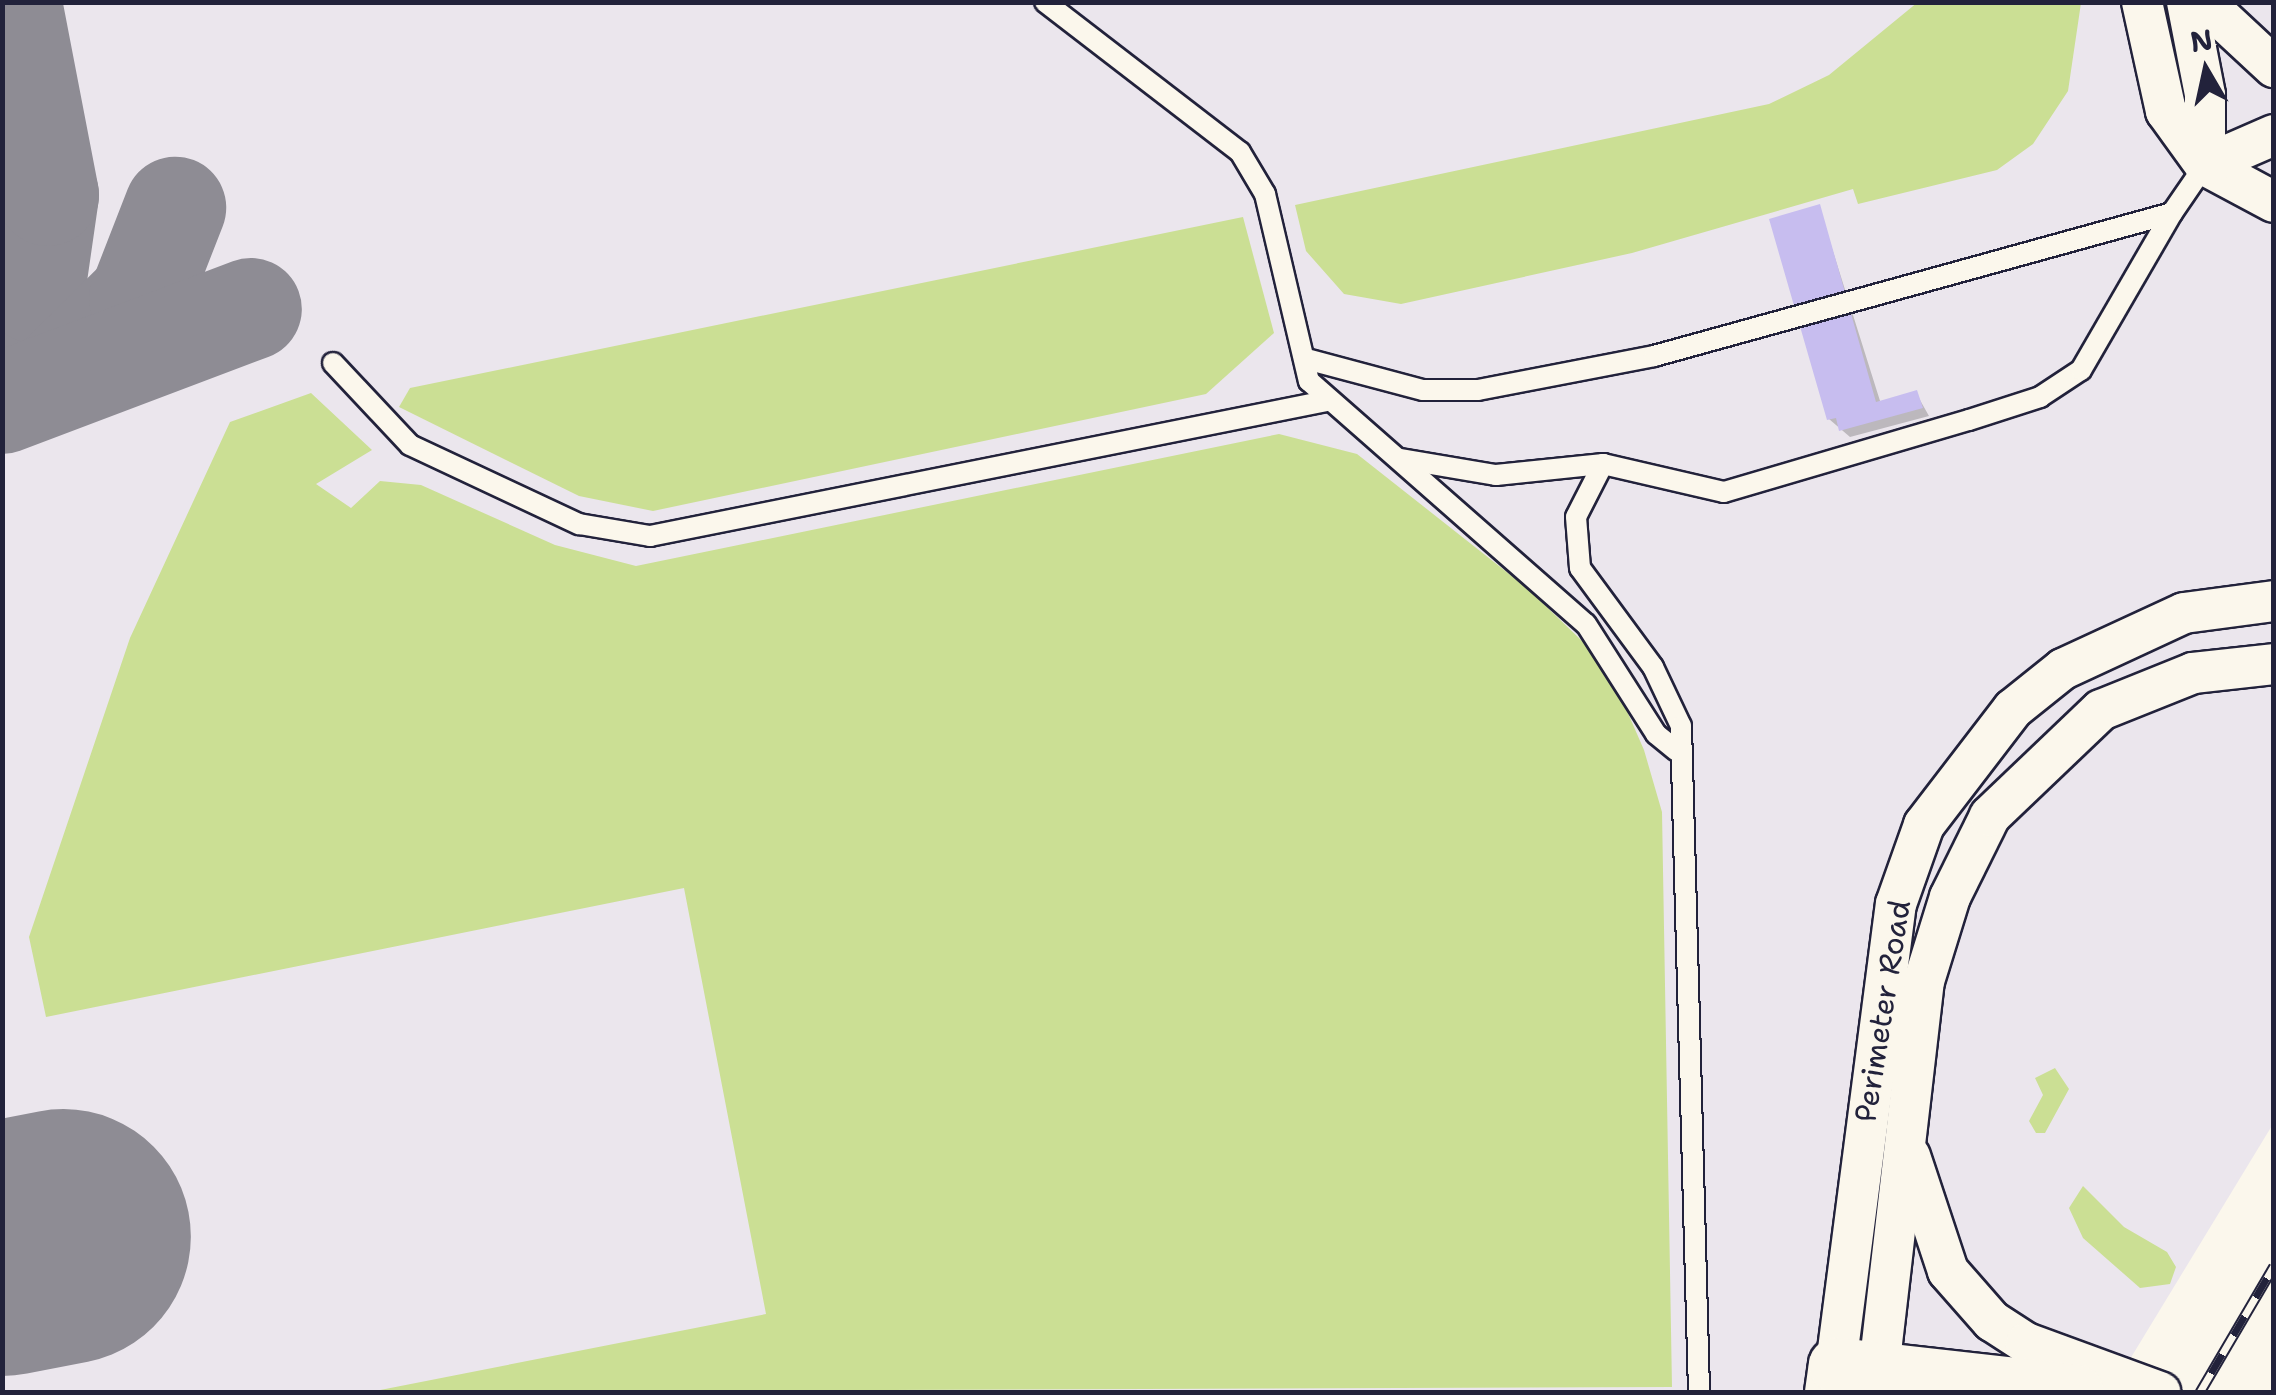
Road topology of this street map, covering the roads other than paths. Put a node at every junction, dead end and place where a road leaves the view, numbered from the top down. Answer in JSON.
{"nodes":[{"id":1,"x":1046,"y":2,"type":"edge"},
{"id":2,"x":2142,"y":2,"type":"edge"},
{"id":3,"x":2187,"y":2,"type":"edge"},
{"id":4,"x":2204,"y":2,"type":"edge"},
{"id":5,"x":2274,"y":68,"type":"edge"},
{"id":6,"x":2274,"y":135,"type":"edge"},
{"id":7,"x":2205,"y":165,"type":"junction"},
{"id":8,"x":2274,"y":202,"type":"edge"},
{"id":9,"x":2172,"y":213,"type":"junction"},
{"id":10,"x":1310,"y":360,"type":"junction"},
{"id":11,"x":333,"y":363,"type":"dead end"},
{"id":12,"x":1326,"y":401,"type":"junction"},
{"id":13,"x":1401,"y":459,"type":"junction"},
{"id":14,"x":1603,"y":464,"type":"junction"},
{"id":15,"x":2274,"y":601,"type":"edge"},
{"id":16,"x":2274,"y":664,"type":"edge"},
{"id":17,"x":1676,"y":750,"type":"junction"},
{"id":18,"x":1905,"y":1138,"type":"junction"},
{"id":19,"x":1856,"y":1380,"type":"edge"},
{"id":20,"x":1999,"y":1388,"type":"edge"},
{"id":21,"x":1699,"y":1392,"type":"edge"},
{"id":22,"x":2075,"y":1392,"type":"edge"},
{"id":23,"x":2160,"y":1392,"type":"edge"}],
"edges":[{"from":1,"to":10,"type":"lane"},
{"from":2,"to":7,"type":"street"},
{"from":3,"to":7,"type":"street"},
{"from":4,"to":5,"type":"street"},
{"from":6,"to":7,"type":"street"},
{"from":7,"to":8,"type":"street"},
{"from":7,"to":9,"type":"lane"},
{"from":9,"to":10,"type":"lane"},
{"from":9,"to":14,"type":"lane"},
{"from":10,"to":12,"type":"lane"},
{"from":11,"to":12,"type":"lane"},
{"from":12,"to":13,"type":"lane"},
{"from":13,"to":14,"type":"lane"},
{"from":13,"to":17,"type":"lane"},
{"from":14,"to":17,"type":"lane"},
{"from":15,"to":19,"type":"street","name":"Perimeter Road"},
{"from":16,"to":18,"type":"street","name":"Perimeter Road"},
{"from":17,"to":21,"type":"lane"},
{"from":18,"to":19,"type":"street","name":"Perimeter Road"},
{"from":18,"to":23,"type":"street"},
{"from":19,"to":20,"type":"street"},
{"from":20,"to":22,"type":"street"}]}
